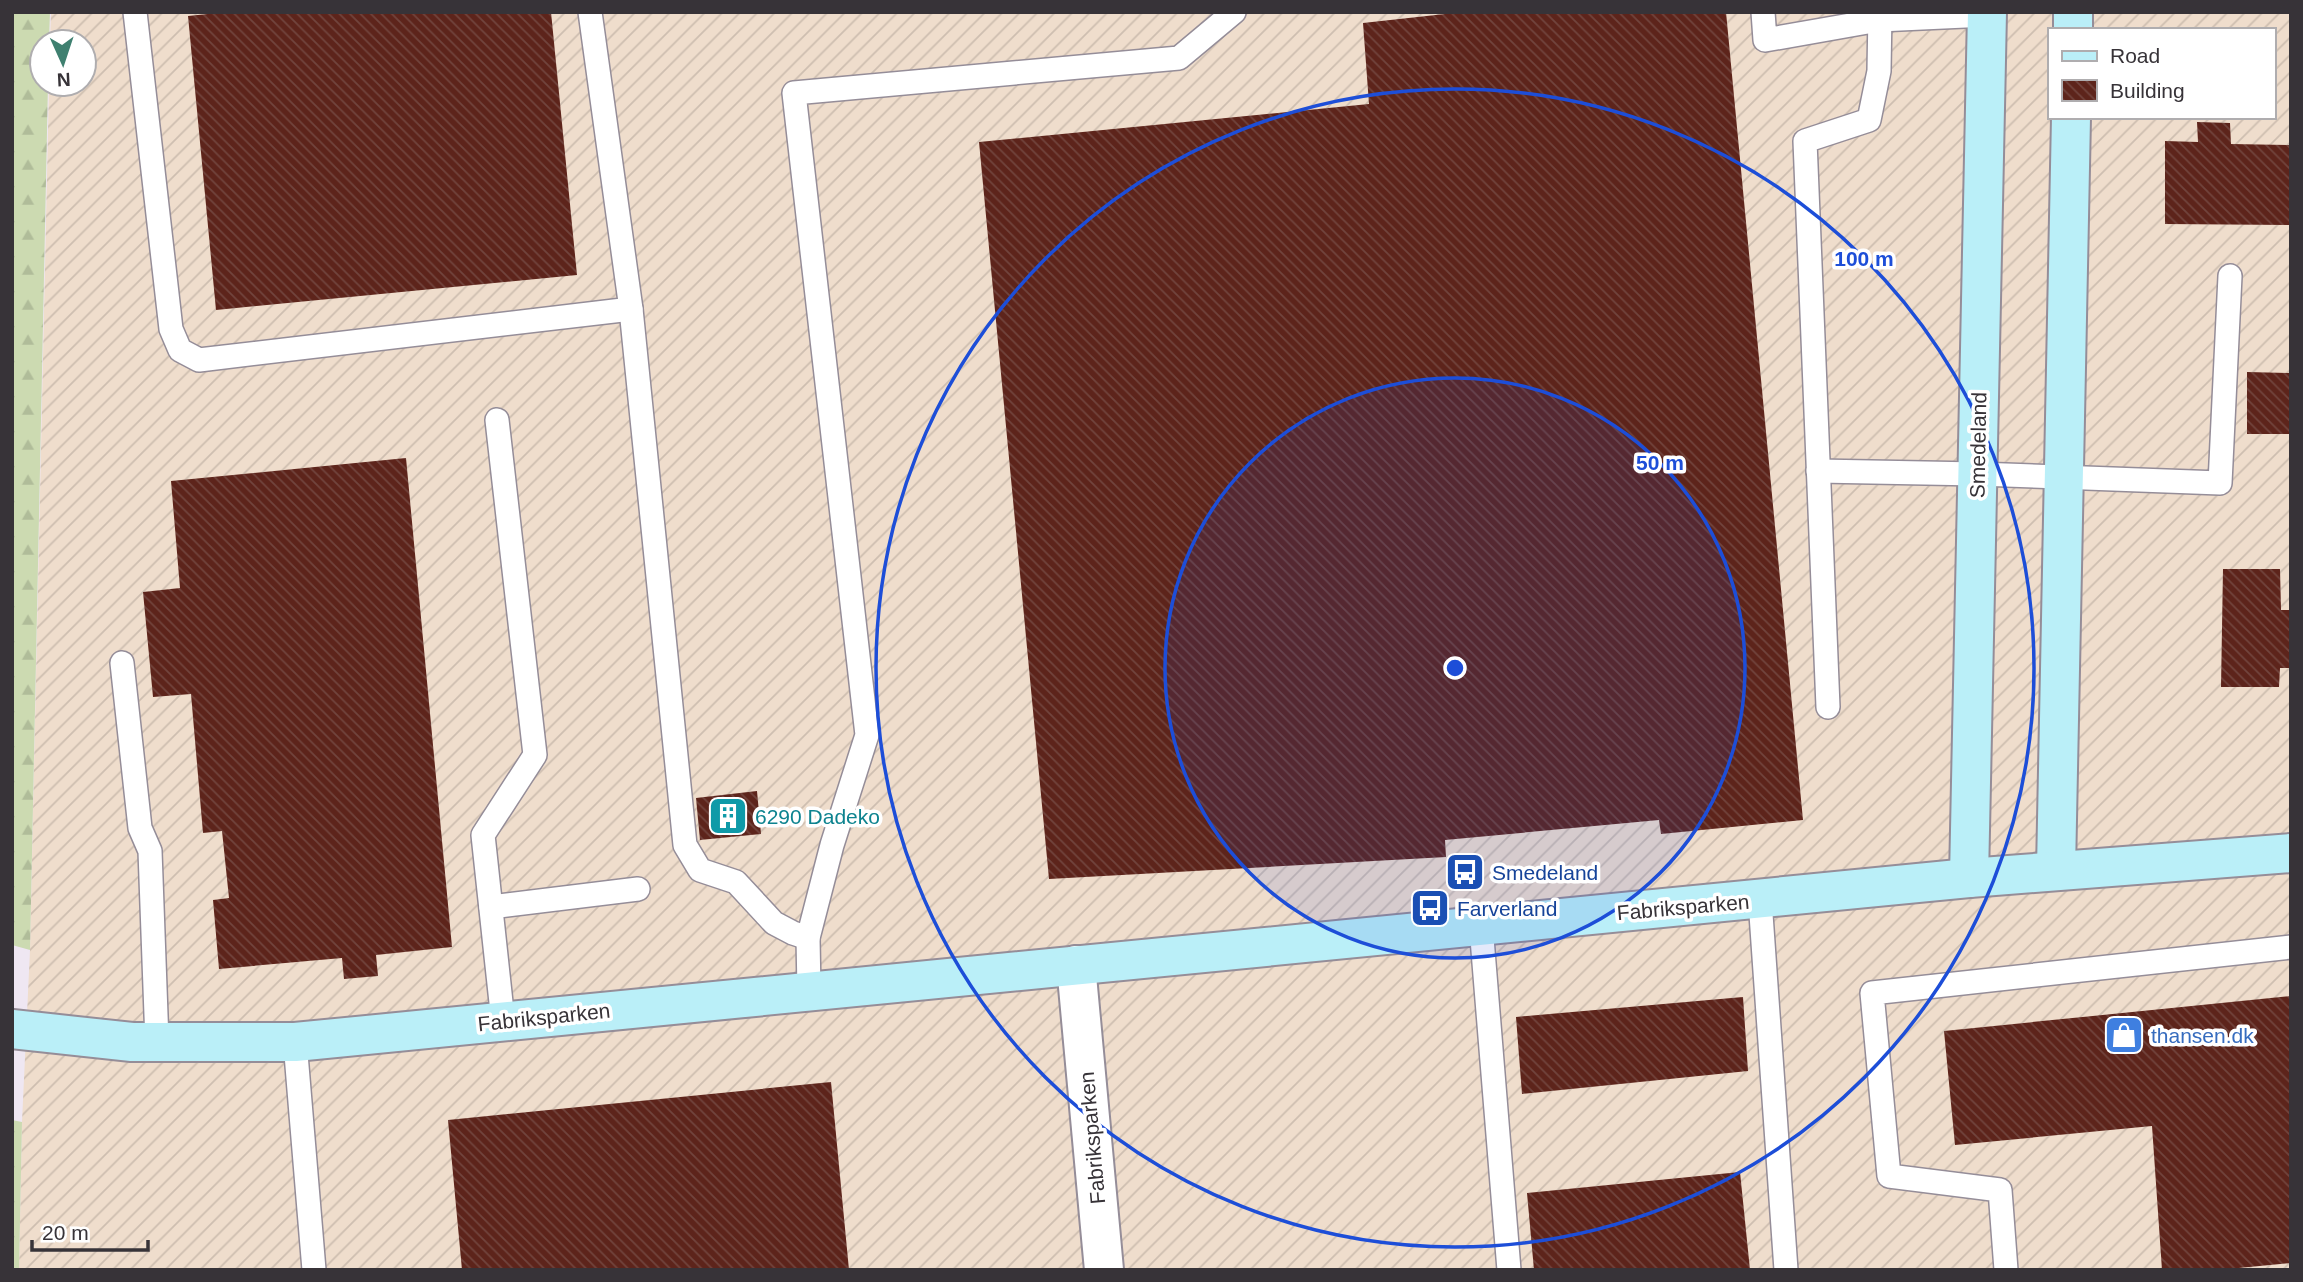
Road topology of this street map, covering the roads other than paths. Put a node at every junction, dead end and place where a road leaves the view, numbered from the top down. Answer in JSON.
{"nodes":[{"id":1,"x":135,"y":12,"type":"edge"},
{"id":2,"x":590,"y":12,"type":"edge"},
{"id":3,"x":1234,"y":12,"type":"edge"},
{"id":4,"x":1763,"y":12,"type":"edge"},
{"id":5,"x":1987,"y":14,"type":"edge"},
{"id":6,"x":1880,"y":16,"type":"edge"},
{"id":7,"x":2071,"y":119,"type":"edge"},
{"id":8,"x":2230,"y":276,"type":"dead end"},
{"id":9,"x":631,"y":309,"type":"junction"},
{"id":10,"x":497,"y":420,"type":"dead end"},
{"id":11,"x":1818,"y":471,"type":"junction"},
{"id":12,"x":1978,"y":474,"type":"junction"},
{"id":13,"x":2064,"y":477,"type":"junction"},
{"id":14,"x":122,"y":663,"type":"dead end"},
{"id":15,"x":1828,"y":708,"type":"dead end"},
{"id":16,"x":2291,"y":853,"type":"edge"},
{"id":17,"x":2056,"y":870,"type":"junction"},
{"id":18,"x":1969,"y":878,"type":"junction"},
{"id":19,"x":638,"y":889,"type":"dead end"},
{"id":20,"x":1760,"y":900,"type":"junction"},
{"id":21,"x":491,"y":907,"type":"junction"},
{"id":22,"x":1481,"y":926,"type":"junction"},
{"id":23,"x":808,"y":938,"type":"junction"},
{"id":24,"x":2291,"y":947,"type":"edge"},
{"id":25,"x":1076,"y":965,"type":"junction"},
{"id":26,"x":809,"y":991,"type":"junction"},
{"id":27,"x":503,"y":1021,"type":"junction"},
{"id":28,"x":12,"y":1029,"type":"edge"},
{"id":29,"x":157,"y":1042,"type":"junction"},
{"id":30,"x":295,"y":1042,"type":"junction"},
{"id":31,"x":314,"y":1270,"type":"edge"},
{"id":32,"x":1104,"y":1270,"type":"edge"},
{"id":33,"x":1509,"y":1270,"type":"edge"},
{"id":34,"x":1786,"y":1270,"type":"edge"},
{"id":35,"x":2006,"y":1270,"type":"edge"}],
"edges":[{"from":1,"to":9,"type":"lane"},
{"from":2,"to":9,"type":"lane"},
{"from":3,"to":23,"type":"lane"},
{"from":4,"to":6,"type":"lane"},
{"from":5,"to":6,"type":"lane"},
{"from":5,"to":12,"type":"street","name":"Smedeland"},
{"from":6,"to":11,"type":"lane"},
{"from":7,"to":13,"type":"street"},
{"from":8,"to":13,"type":"lane"},
{"from":9,"to":23,"type":"lane"},
{"from":10,"to":21,"type":"lane"},
{"from":11,"to":12,"type":"lane"},
{"from":11,"to":15,"type":"lane"},
{"from":12,"to":13,"type":"lane"},
{"from":12,"to":18,"type":"street","name":"Smedeland"},
{"from":13,"to":17,"type":"street"},
{"from":14,"to":29,"type":"lane"},
{"from":16,"to":17,"type":"street","name":"Fabriksparken"},
{"from":17,"to":18,"type":"street","name":"Fabriksparken"},
{"from":18,"to":20,"type":"street","name":"Fabriksparken"},
{"from":19,"to":21,"type":"lane"},
{"from":20,"to":22,"type":"street","name":"Fabriksparken"},
{"from":20,"to":34,"type":"lane"},
{"from":21,"to":27,"type":"lane"},
{"from":22,"to":25,"type":"street","name":"Fabriksparken"},
{"from":22,"to":33,"type":"lane"},
{"from":23,"to":26,"type":"lane"},
{"from":24,"to":35,"type":"lane"},
{"from":25,"to":26,"type":"street","name":"Fabriksparken"},
{"from":25,"to":32,"type":"street","name":"Fabriksparken"},
{"from":26,"to":27,"type":"street","name":"Fabriksparken"},
{"from":27,"to":30,"type":"street","name":"Fabriksparken"},
{"from":28,"to":29,"type":"street","name":"Fabriksparken"},
{"from":29,"to":30,"type":"street","name":"Fabriksparken"},
{"from":30,"to":31,"type":"lane"}]}
